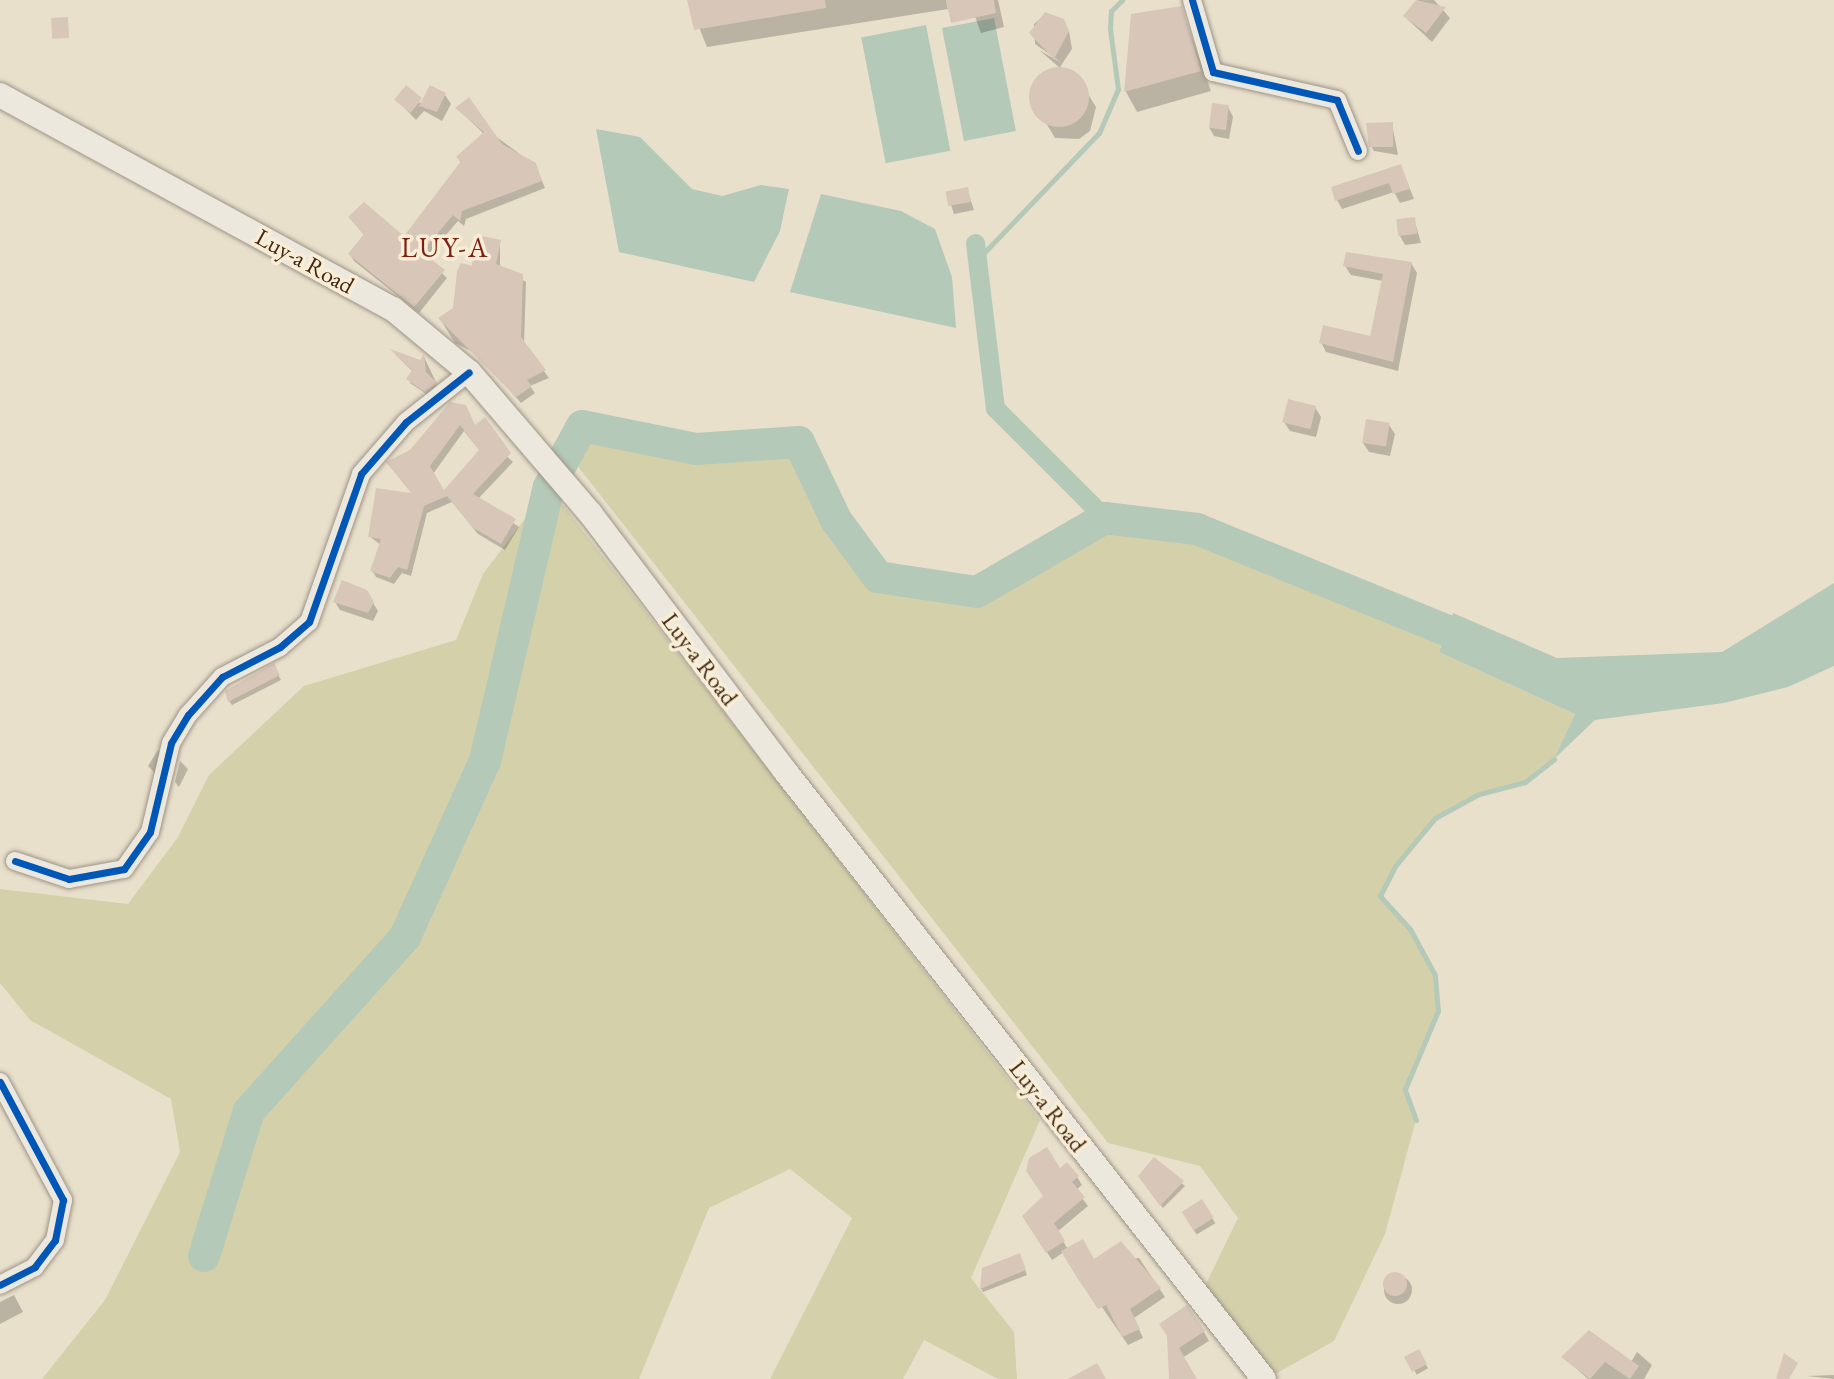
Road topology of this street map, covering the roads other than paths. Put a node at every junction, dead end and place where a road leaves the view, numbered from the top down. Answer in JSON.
{"nodes":[{"id":1,"x":1192,"y":0,"type":"edge"},
{"id":2,"x":0,"y":95,"type":"edge"},
{"id":3,"x":1358,"y":151,"type":"dead end"},
{"id":4,"x":469,"y":372,"type":"junction"},
{"id":5,"x":15,"y":860,"type":"dead end"},
{"id":6,"x":0,"y":1082,"type":"edge"},
{"id":7,"x":0,"y":1285,"type":"edge"},
{"id":8,"x":1264,"y":1379,"type":"edge"}],
"edges":[{"from":1,"to":3,"type":"street"},
{"from":2,"to":4,"type":"main road","name":"Luy-a Road"},
{"from":4,"to":5,"type":"street"},
{"from":4,"to":8,"type":"main road","name":"Luy-a Road"},
{"from":6,"to":7,"type":"street"}]}
